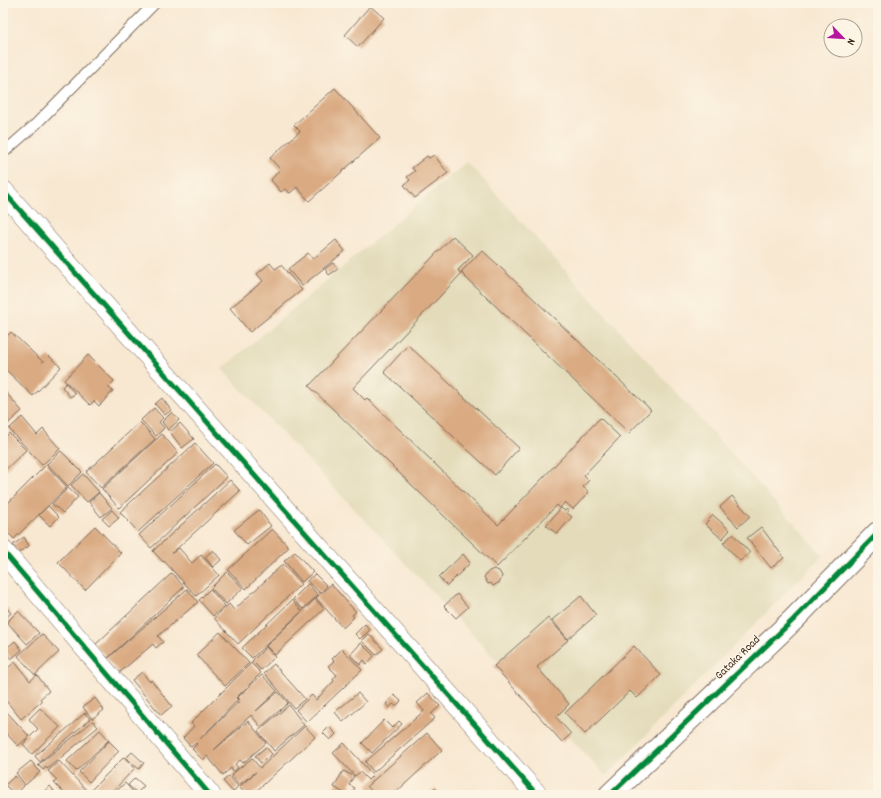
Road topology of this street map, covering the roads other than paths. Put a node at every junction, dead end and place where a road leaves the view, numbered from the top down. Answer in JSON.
{"nodes":[{"id":1,"x":155,"y":3,"type":"edge"},
{"id":2,"x":3,"y":153,"type":"edge"},
{"id":3,"x":3,"y":191,"type":"edge"},
{"id":4,"x":878,"y":533,"type":"edge"},
{"id":5,"x":3,"y":551,"type":"edge"},
{"id":6,"x":210,"y":795,"type":"edge"},
{"id":7,"x":537,"y":795,"type":"edge"},
{"id":8,"x":610,"y":795,"type":"edge"}],
"edges":[{"from":1,"to":2,"type":"lane"},
{"from":3,"to":7,"type":"street"},
{"from":4,"to":8,"type":"street","name":"Gataka Road"},
{"from":5,"to":6,"type":"street"}]}
